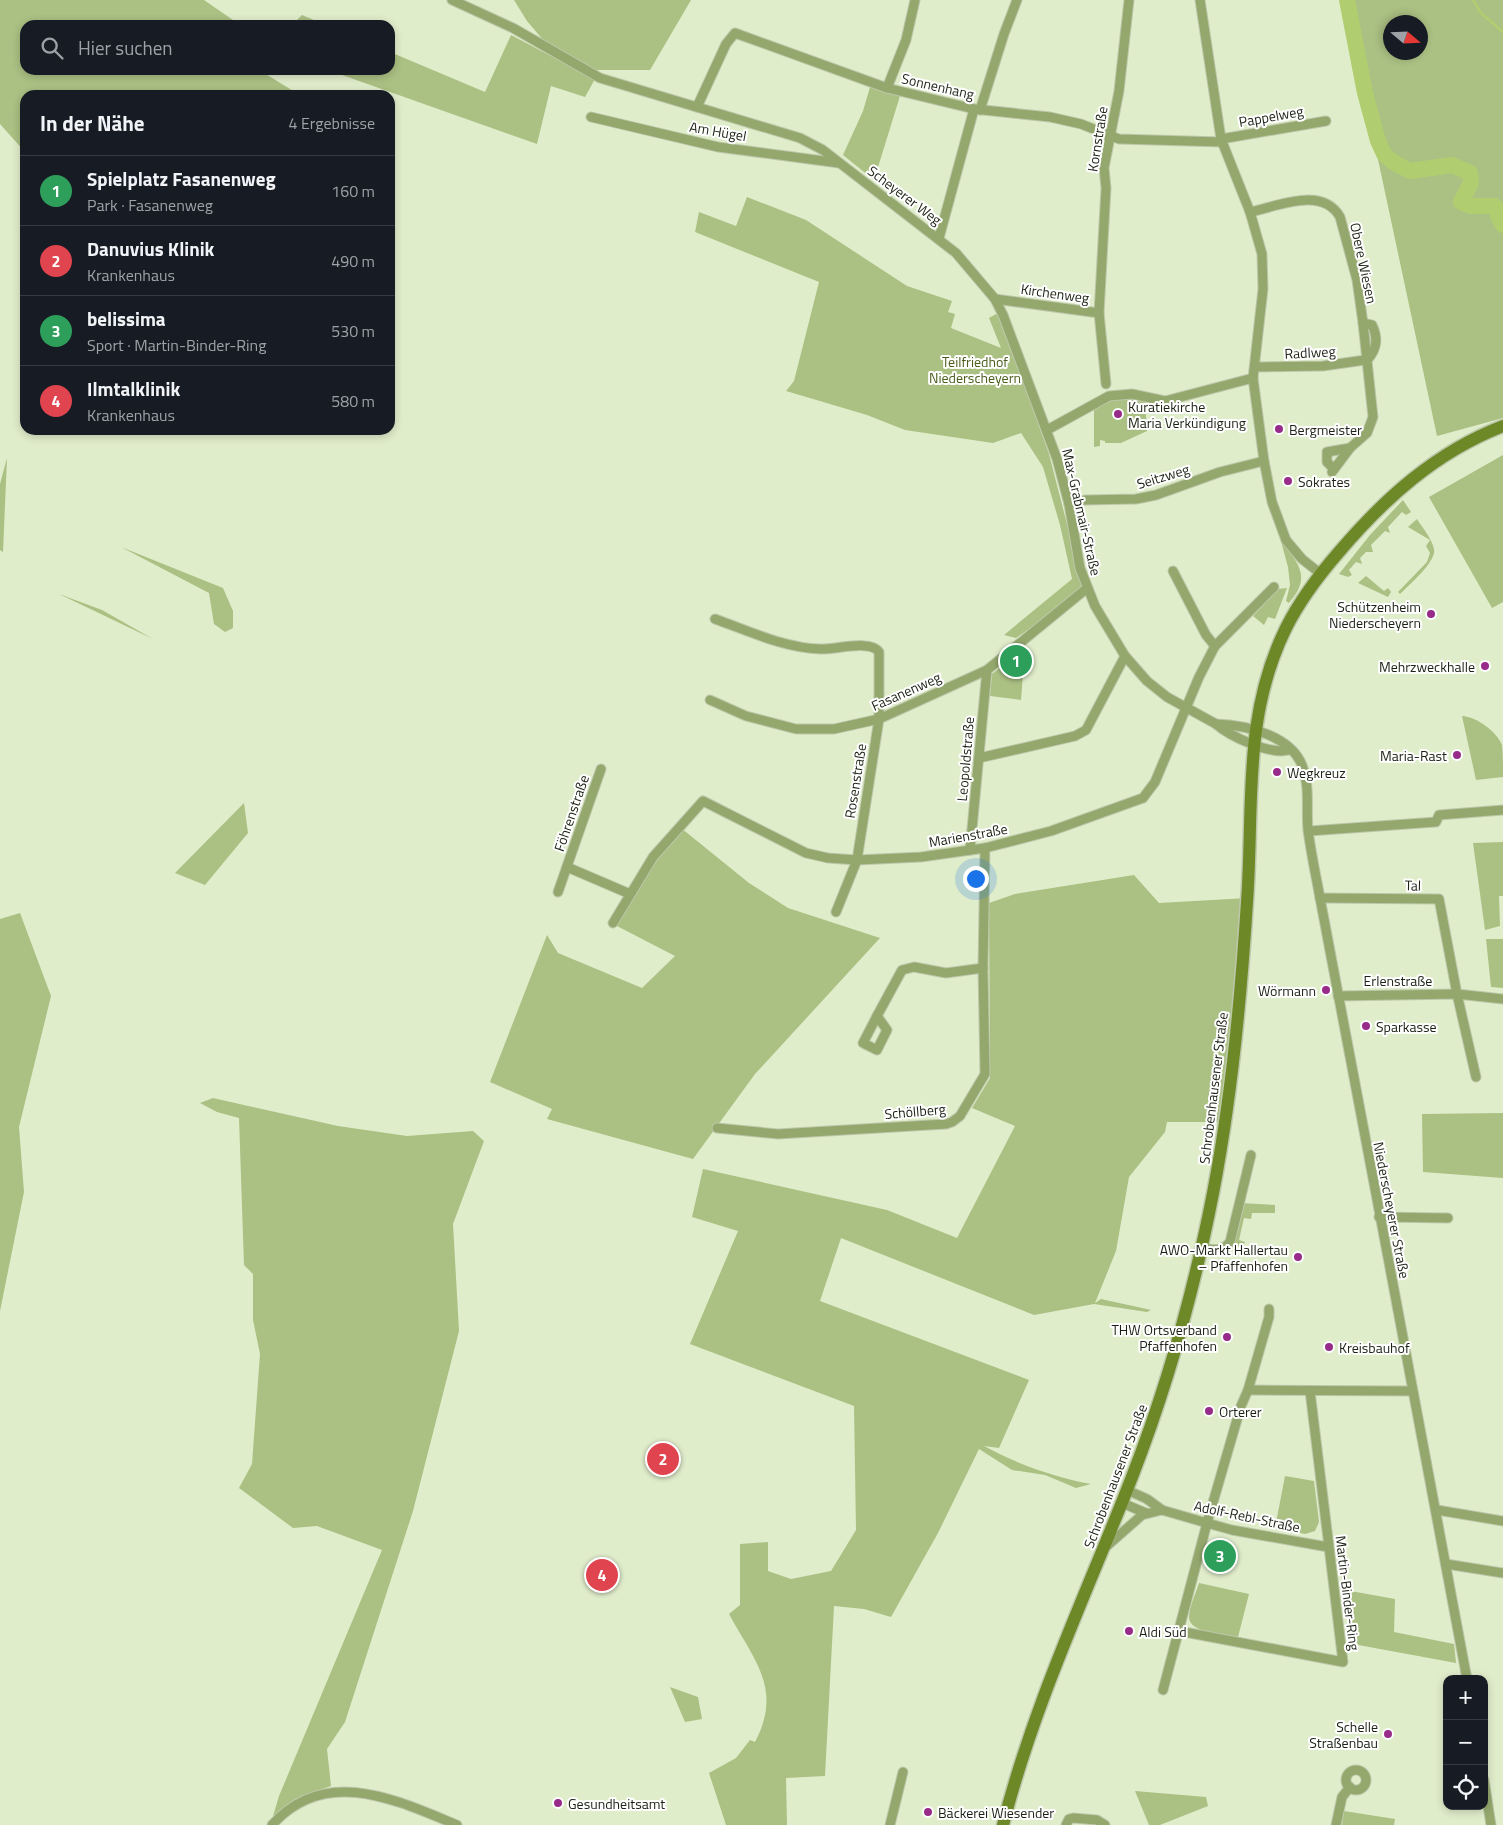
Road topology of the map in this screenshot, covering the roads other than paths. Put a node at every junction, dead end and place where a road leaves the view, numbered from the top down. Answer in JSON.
{"nodes":[{"id":1,"x":452,"y":0,"type":"edge"},
{"id":2,"x":915,"y":0,"type":"edge"},
{"id":3,"x":1017,"y":0,"type":"edge"},
{"id":4,"x":1128,"y":0,"type":"edge"},
{"id":5,"x":1200,"y":0,"type":"edge"},
{"id":6,"x":887,"y":88,"type":"junction"},
{"id":7,"x":697,"y":107,"type":"junction"},
{"id":8,"x":977,"y":109,"type":"junction"},
{"id":9,"x":591,"y":117,"type":"dead end"},
{"id":10,"x":1326,"y":121,"type":"dead end"},
{"id":11,"x":1111,"y":137,"type":"junction"},
{"id":12,"x":1222,"y":140,"type":"junction"},
{"id":13,"x":841,"y":164,"type":"junction"},
{"id":14,"x":1250,"y":212,"type":"junction"},
{"id":15,"x":939,"y":238,"type":"junction"},
{"id":16,"x":995,"y":298,"type":"junction"},
{"id":17,"x":1099,"y":313,"type":"junction"},
{"id":18,"x":1366,"y":360,"type":"junction"},
{"id":19,"x":1255,"y":367,"type":"junction"},
{"id":20,"x":1253,"y":378,"type":"junction"},
{"id":21,"x":1106,"y":384,"type":"dead end"},
{"id":22,"x":1503,"y":426,"type":"edge"},
{"id":23,"x":1048,"y":430,"type":"junction"},
{"id":24,"x":1350,"y":448,"type":"junction"},
{"id":25,"x":1264,"y":461,"type":"junction"},
{"id":26,"x":1069,"y":504,"type":"junction"},
{"id":27,"x":1174,"y":572,"type":"dead end"},
{"id":28,"x":1322,"y":574,"type":"junction"},
{"id":29,"x":1274,"y":587,"type":"dead end"},
{"id":30,"x":1086,"y":589,"type":"junction"},
{"id":31,"x":715,"y":619,"type":"dead end"},
{"id":32,"x":1215,"y":646,"type":"junction"},
{"id":33,"x":1125,"y":656,"type":"junction"},
{"id":34,"x":987,"y":670,"type":"junction"},
{"id":35,"x":710,"y":700,"type":"dead end"},
{"id":36,"x":1185,"y":707,"type":"junction"},
{"id":37,"x":879,"y":720,"type":"junction"},
{"id":38,"x":1254,"y":737,"type":"junction"},
{"id":39,"x":979,"y":758,"type":"junction"},
{"id":40,"x":601,"y":769,"type":"dead end"},
{"id":41,"x":1503,"y":810,"type":"edge"},
{"id":42,"x":1308,"y":831,"type":"junction"},
{"id":43,"x":985,"y":848,"type":"junction"},
{"id":44,"x":970,"y":850,"type":"junction"},
{"id":45,"x":857,"y":860,"type":"junction"},
{"id":46,"x":567,"y":866,"type":"junction"},
{"id":47,"x":558,"y":892,"type":"dead end"},
{"id":48,"x":630,"y":894,"type":"junction"},
{"id":49,"x":1320,"y":898,"type":"junction"},
{"id":50,"x":836,"y":912,"type":"dead end"},
{"id":51,"x":613,"y":924,"type":"dead end"},
{"id":52,"x":983,"y":968,"type":"junction"},
{"id":53,"x":1457,"y":994,"type":"junction"},
{"id":54,"x":1338,"y":996,"type":"junction"},
{"id":55,"x":1503,"y":999,"type":"edge"},
{"id":56,"x":877,"y":1016,"type":"dead end"},
{"id":57,"x":1476,"y":1077,"type":"dead end"},
{"id":58,"x":717,"y":1128,"type":"dead end"},
{"id":59,"x":1251,"y":1155,"type":"dead end"},
{"id":60,"x":1379,"y":1217,"type":"junction"},
{"id":61,"x":1448,"y":1218,"type":"dead end"},
{"id":62,"x":1202,"y":1248,"type":"junction"},
{"id":63,"x":1269,"y":1309,"type":"dead end"},
{"id":64,"x":1248,"y":1390,"type":"junction"},
{"id":65,"x":1310,"y":1391,"type":"junction"},
{"id":66,"x":1412,"y":1391,"type":"junction"},
{"id":67,"x":1127,"y":1490,"type":"junction"},
{"id":68,"x":1122,"y":1503,"type":"junction"},
{"id":69,"x":1162,"y":1510,"type":"junction"},
{"id":70,"x":1437,"y":1510,"type":"junction"},
{"id":71,"x":1146,"y":1513,"type":"junction"},
{"id":72,"x":1503,"y":1521,"type":"edge"},
{"id":73,"x":1207,"y":1523,"type":"junction"},
{"id":74,"x":1328,"y":1547,"type":"junction"},
{"id":75,"x":1103,"y":1549,"type":"junction"},
{"id":76,"x":1446,"y":1564,"type":"junction"},
{"id":77,"x":1503,"y":1573,"type":"edge"},
{"id":78,"x":1178,"y":1631,"type":"junction"},
{"id":79,"x":1466,"y":1675,"type":"edge"},
{"id":80,"x":1163,"y":1690,"type":"dead end"},
{"id":81,"x":903,"y":1772,"type":"dead end"},
{"id":82,"x":1350,"y":1787,"type":"dead end"},
{"id":83,"x":1488,"y":1806,"type":"edge"},
{"id":84,"x":272,"y":1825,"type":"edge"},
{"id":85,"x":457,"y":1825,"type":"edge"},
{"id":86,"x":890,"y":1825,"type":"edge"},
{"id":87,"x":1004,"y":1825,"type":"edge"},
{"id":88,"x":1066,"y":1825,"type":"edge"},
{"id":89,"x":1105,"y":1825,"type":"edge"},
{"id":90,"x":1336,"y":1825,"type":"edge"},
{"id":91,"x":1491,"y":1825,"type":"edge"}],
"edges":[{"from":1,"to":7,"type":"street","name":"Scheyerer Weg"},
{"from":2,"to":6,"type":"street"},
{"from":3,"to":8,"type":"street"},
{"from":4,"to":11,"type":"street","name":"Kornstraße"},
{"from":5,"to":12,"type":"street"},
{"from":6,"to":7,"type":"street","name":"Sonnenhang"},
{"from":6,"to":8,"type":"street","name":"Sonnenhang"},
{"from":7,"to":13,"type":"street","name":"Scheyerer Weg"},
{"from":8,"to":11,"type":"street","name":"Sonnenhang"},
{"from":8,"to":15,"type":"street"},
{"from":9,"to":13,"type":"street","name":"Am Hügel"},
{"from":10,"to":12,"type":"street","name":"Pappelweg"},
{"from":11,"to":12,"type":"street","name":"Sonnenhang"},
{"from":11,"to":17,"type":"street","name":"Kornstraße"},
{"from":12,"to":14,"type":"street"},
{"from":13,"to":15,"type":"street","name":"Scheyerer Weg"},
{"from":14,"to":18,"type":"street","name":"Obere Wiesen"},
{"from":14,"to":19,"type":"street"},
{"from":15,"to":16,"type":"street","name":"Scheyerer Weg"},
{"from":16,"to":17,"type":"street","name":"Kirchenweg"},
{"from":16,"to":23,"type":"street","name":"Scheyerer Weg"},
{"from":17,"to":21,"type":"street","name":"Kirchenweg"},
{"from":18,"to":19,"type":"street","name":"Radlweg"},
{"from":18,"to":24,"type":"street","name":"Obere Wiesen"},
{"from":19,"to":20,"type":"street"},
{"from":20,"to":23,"type":"street"},
{"from":20,"to":25,"type":"street"},
{"from":22,"to":28,"type":"main road","name":"Schrobenhausener Straße"},
{"from":23,"to":26,"type":"street","name":"Max-Grabmair-Straße"},
{"from":24,"to":24,"type":"street","name":"Obere Wiesen"},
{"from":25,"to":26,"type":"street","name":"Seitzweg"},
{"from":25,"to":28,"type":"street"},
{"from":26,"to":30,"type":"street","name":"Max-Grabmair-Straße"},
{"from":27,"to":32,"type":"street"},
{"from":28,"to":38,"type":"main road","name":"Schrobenhausener Straße"},
{"from":29,"to":32,"type":"street","name":"Marienstraße"},
{"from":30,"to":33,"type":"street","name":"Max-Grabmair-Straße"},
{"from":30,"to":34,"type":"street","name":"Fasanenweg"},
{"from":31,"to":37,"type":"street","name":"Rosenstraße"},
{"from":32,"to":36,"type":"street","name":"Marienstraße"},
{"from":33,"to":36,"type":"street","name":"Max-Grabmair-Straße"},
{"from":33,"to":39,"type":"street"},
{"from":34,"to":37,"type":"street","name":"Fasanenweg"},
{"from":34,"to":39,"type":"street","name":"Leopoldstraße"},
{"from":35,"to":37,"type":"street","name":"Fasanenweg"},
{"from":36,"to":38,"type":"street","name":"Max-Grabmair-Straße"},
{"from":36,"to":43,"type":"street","name":"Marienstraße"},
{"from":37,"to":45,"type":"street","name":"Rosenstraße"},
{"from":38,"to":42,"type":"street","name":"Niederscheyerer Straße"},
{"from":38,"to":62,"type":"main road","name":"Schrobenhausener Straße"},
{"from":39,"to":44,"type":"street","name":"Leopoldstraße"},
{"from":40,"to":46,"type":"street","name":"Föhrenstraße"},
{"from":41,"to":42,"type":"street"},
{"from":42,"to":49,"type":"street","name":"Niederscheyerer Straße"},
{"from":43,"to":44,"type":"street","name":"Marienstraße"},
{"from":43,"to":52,"type":"street","name":"Schöllberg"},
{"from":44,"to":45,"type":"street","name":"Marienstraße"},
{"from":45,"to":48,"type":"street","name":"Marienstraße"},
{"from":45,"to":50,"type":"street","name":"Rosenstraße"},
{"from":46,"to":47,"type":"street","name":"Föhrenstraße"},
{"from":46,"to":48,"type":"street","name":"Föhrenstraße"},
{"from":48,"to":51,"type":"street"},
{"from":49,"to":53,"type":"street","name":"Tal"},
{"from":49,"to":54,"type":"street","name":"Niederscheyerer Straße"},
{"from":52,"to":56,"type":"street"},
{"from":52,"to":58,"type":"street","name":"Schöllberg"},
{"from":53,"to":54,"type":"street","name":"Erlenstraße"},
{"from":53,"to":55,"type":"street"},
{"from":53,"to":57,"type":"street","name":"Tal"},
{"from":54,"to":60,"type":"street","name":"Niederscheyerer Straße"},
{"from":59,"to":62,"type":"street"},
{"from":60,"to":61,"type":"street"},
{"from":60,"to":66,"type":"street","name":"Niederscheyerer Straße"},
{"from":62,"to":67,"type":"main road","name":"Schrobenhausener Straße"},
{"from":63,"to":64,"type":"street"},
{"from":64,"to":65,"type":"street"},
{"from":64,"to":73,"type":"street"},
{"from":65,"to":66,"type":"street"},
{"from":65,"to":74,"type":"street","name":"Martin-Binder-Ring"},
{"from":66,"to":70,"type":"street","name":"Niederscheyerer Straße"},
{"from":67,"to":68,"type":"main road","name":"Schrobenhausener Straße"},
{"from":67,"to":69,"type":"street","name":"Adolf-Rebl-Straße"},
{"from":68,"to":71,"type":"street"},
{"from":68,"to":75,"type":"main road","name":"Schrobenhausener Straße"},
{"from":69,"to":71,"type":"street","name":"Adolf-Rebl-Straße"},
{"from":69,"to":73,"type":"street","name":"Adolf-Rebl-Straße"},
{"from":70,"to":72,"type":"street"},
{"from":70,"to":76,"type":"street","name":"Niederscheyerer Straße"},
{"from":71,"to":75,"type":"street","name":"Adolf-Rebl-Straße"},
{"from":73,"to":74,"type":"street","name":"Adolf-Rebl-Straße"},
{"from":73,"to":78,"type":"street"},
{"from":74,"to":78,"type":"street","name":"Martin-Binder-Ring"},
{"from":75,"to":87,"type":"main road","name":"Schrobenhausener Straße"},
{"from":76,"to":77,"type":"street"},
{"from":76,"to":79,"type":"street","name":"Niederscheyerer Straße"},
{"from":78,"to":80,"type":"street"},
{"from":81,"to":86,"type":"street"},
{"from":82,"to":90,"type":"street"},
{"from":83,"to":91,"type":"street"},
{"from":84,"to":85,"type":"street"},
{"from":88,"to":89,"type":"street"}]}
